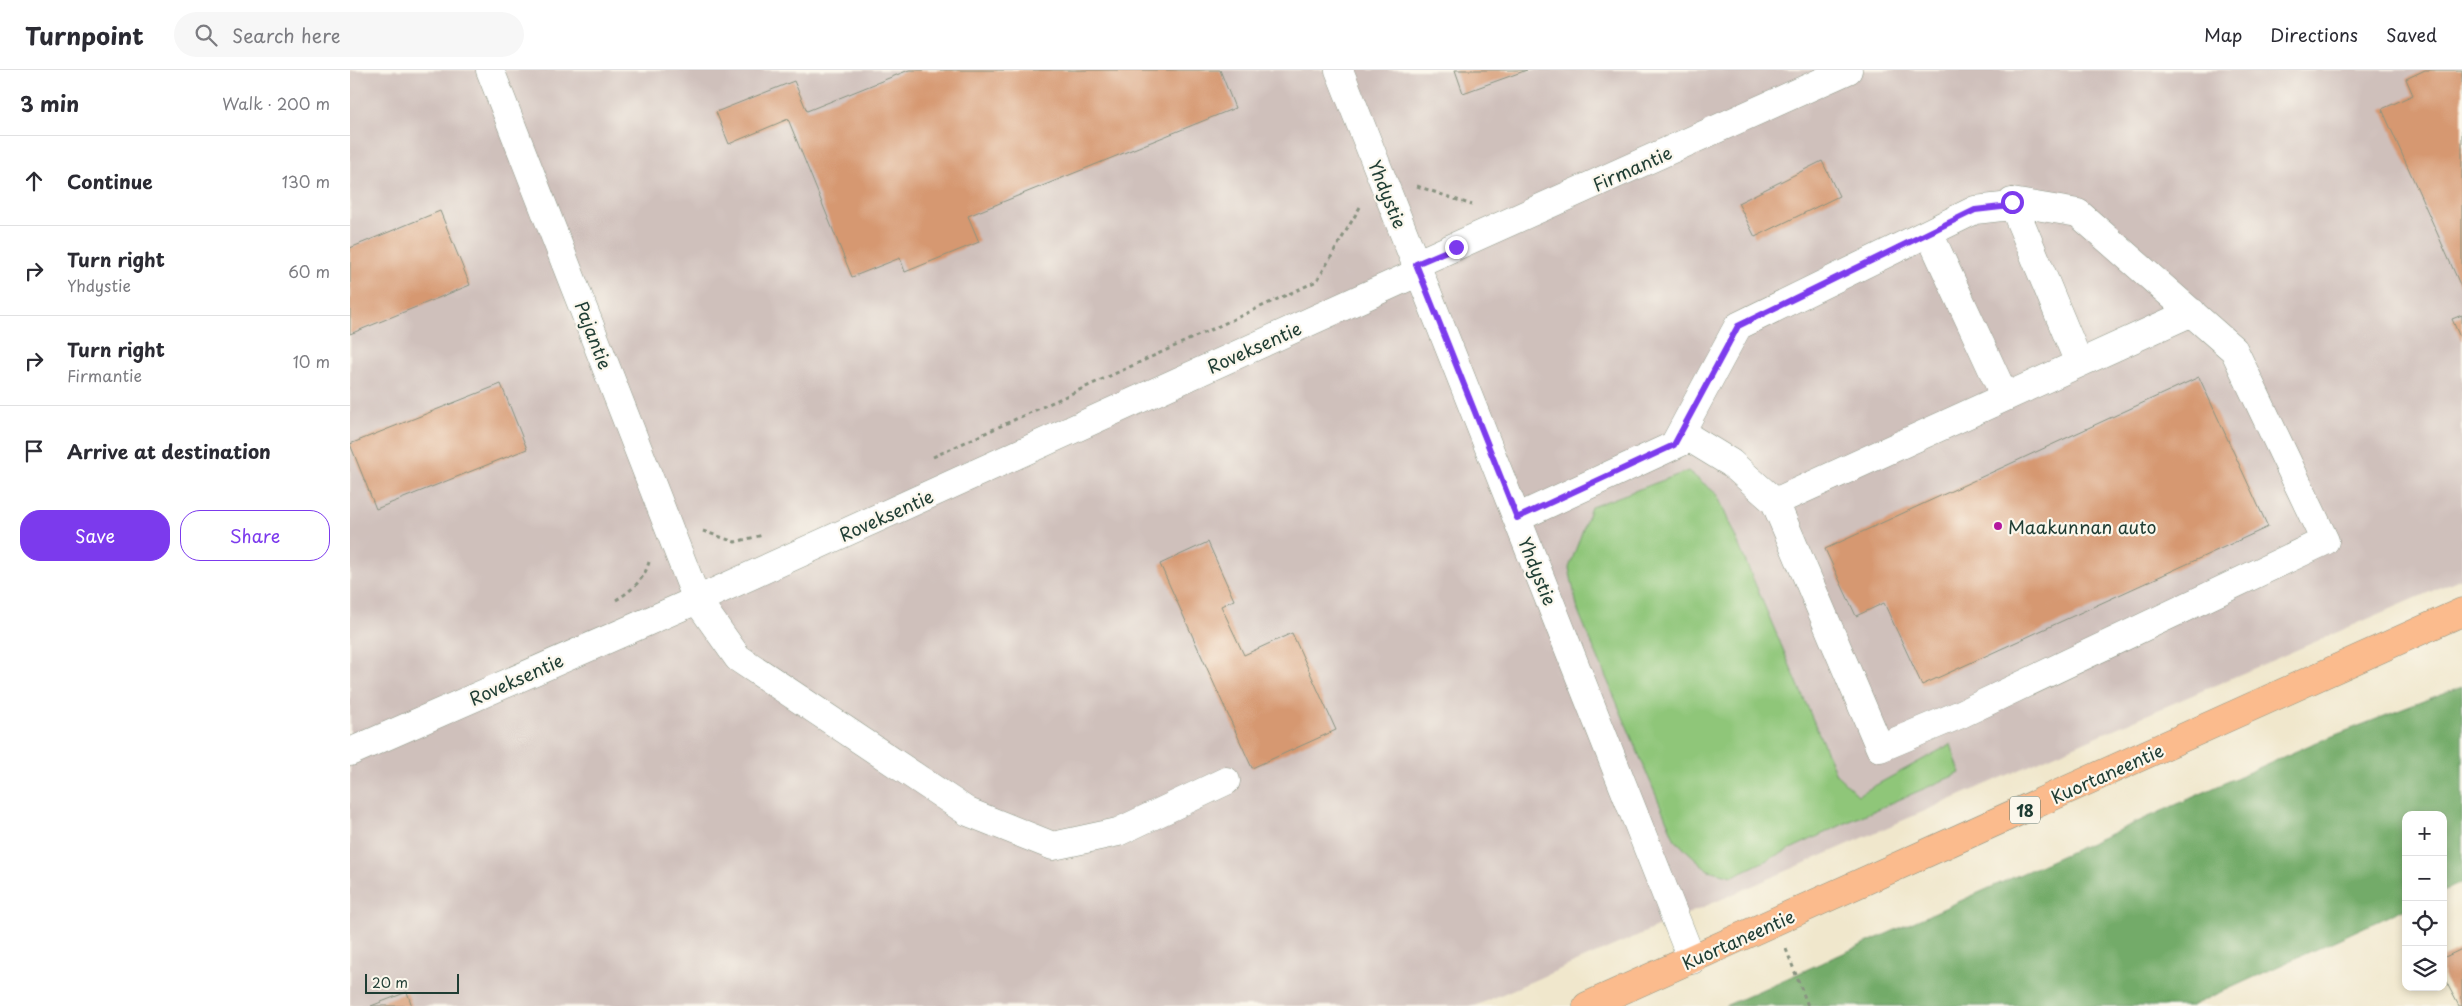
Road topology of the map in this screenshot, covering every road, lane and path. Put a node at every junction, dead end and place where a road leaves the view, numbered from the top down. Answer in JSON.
{"nodes":[{"id":1,"x":490,"y":70,"type":"edge"},
{"id":2,"x":1339,"y":70,"type":"edge"},
{"id":3,"x":1848,"y":70,"type":"edge"},
{"id":4,"x":1388,"y":193,"type":"junction"},
{"id":5,"x":2012,"y":202,"type":"junction"},
{"id":6,"x":1479,"y":208,"type":"dead end"},
{"id":7,"x":1929,"y":233,"type":"junction"},
{"id":8,"x":1417,"y":268,"type":"junction"},
{"id":9,"x":2192,"y":312,"type":"junction"},
{"id":10,"x":2079,"y":364,"type":"junction"},
{"id":11,"x":2005,"y":397,"type":"junction"},
{"id":12,"x":1674,"y":445,"type":"junction"},
{"id":13,"x":927,"y":460,"type":"dead end"},
{"id":14,"x":1776,"y":502,"type":"junction"},
{"id":15,"x":1517,"y":518,"type":"junction"},
{"id":16,"x":764,"y":534,"type":"dead end"},
{"id":17,"x":674,"y":540,"type":"junction"},
{"id":18,"x":697,"y":600,"type":"junction"},
{"id":19,"x":609,"y":604,"type":"dead end"},
{"id":20,"x":2462,"y":612,"type":"edge"},
{"id":21,"x":350,"y":752,"type":"edge"},
{"id":22,"x":1226,"y":781,"type":"dead end"},
{"id":23,"x":1776,"y":922,"type":"junction"},
{"id":24,"x":1692,"y":960,"type":"junction"},
{"id":25,"x":1588,"y":1006,"type":"edge"},
{"id":26,"x":1808,"y":1006,"type":"edge"}],
"edges":[{"from":1,"to":17,"type":"street","name":"Pajantie"},
{"from":2,"to":4,"type":"street","name":"Yhdystie"},
{"from":3,"to":8,"type":"street","name":"Firmantie"},
{"from":4,"to":6,"type":"path"},
{"from":4,"to":8,"type":"street","name":"Yhdystie"},
{"from":4,"to":13,"type":"path"},
{"from":5,"to":7,"type":"street"},
{"from":5,"to":9,"type":"street"},
{"from":5,"to":10,"type":"street"},
{"from":7,"to":11,"type":"street"},
{"from":7,"to":12,"type":"street"},
{"from":8,"to":15,"type":"street","name":"Yhdystie"},
{"from":8,"to":18,"type":"street","name":"Roveksentie"},
{"from":9,"to":10,"type":"street"},
{"from":9,"to":14,"type":"street"},
{"from":10,"to":11,"type":"street"},
{"from":11,"to":14,"type":"street"},
{"from":12,"to":14,"type":"street"},
{"from":12,"to":15,"type":"street"},
{"from":15,"to":24,"type":"street","name":"Yhdystie"},
{"from":16,"to":17,"type":"path"},
{"from":17,"to":18,"type":"street","name":"Pajantie"},
{"from":17,"to":19,"type":"path"},
{"from":18,"to":21,"type":"street","name":"Roveksentie"},
{"from":18,"to":22,"type":"street","name":"Pajantie"},
{"from":20,"to":23,"type":"highway","name":"Kuortaneentie","number":"18"},
{"from":23,"to":24,"type":"highway","name":"Kuortaneentie","number":"18"},
{"from":23,"to":26,"type":"path"},
{"from":24,"to":25,"type":"highway","name":"Kuortaneentie","number":"18"}]}
